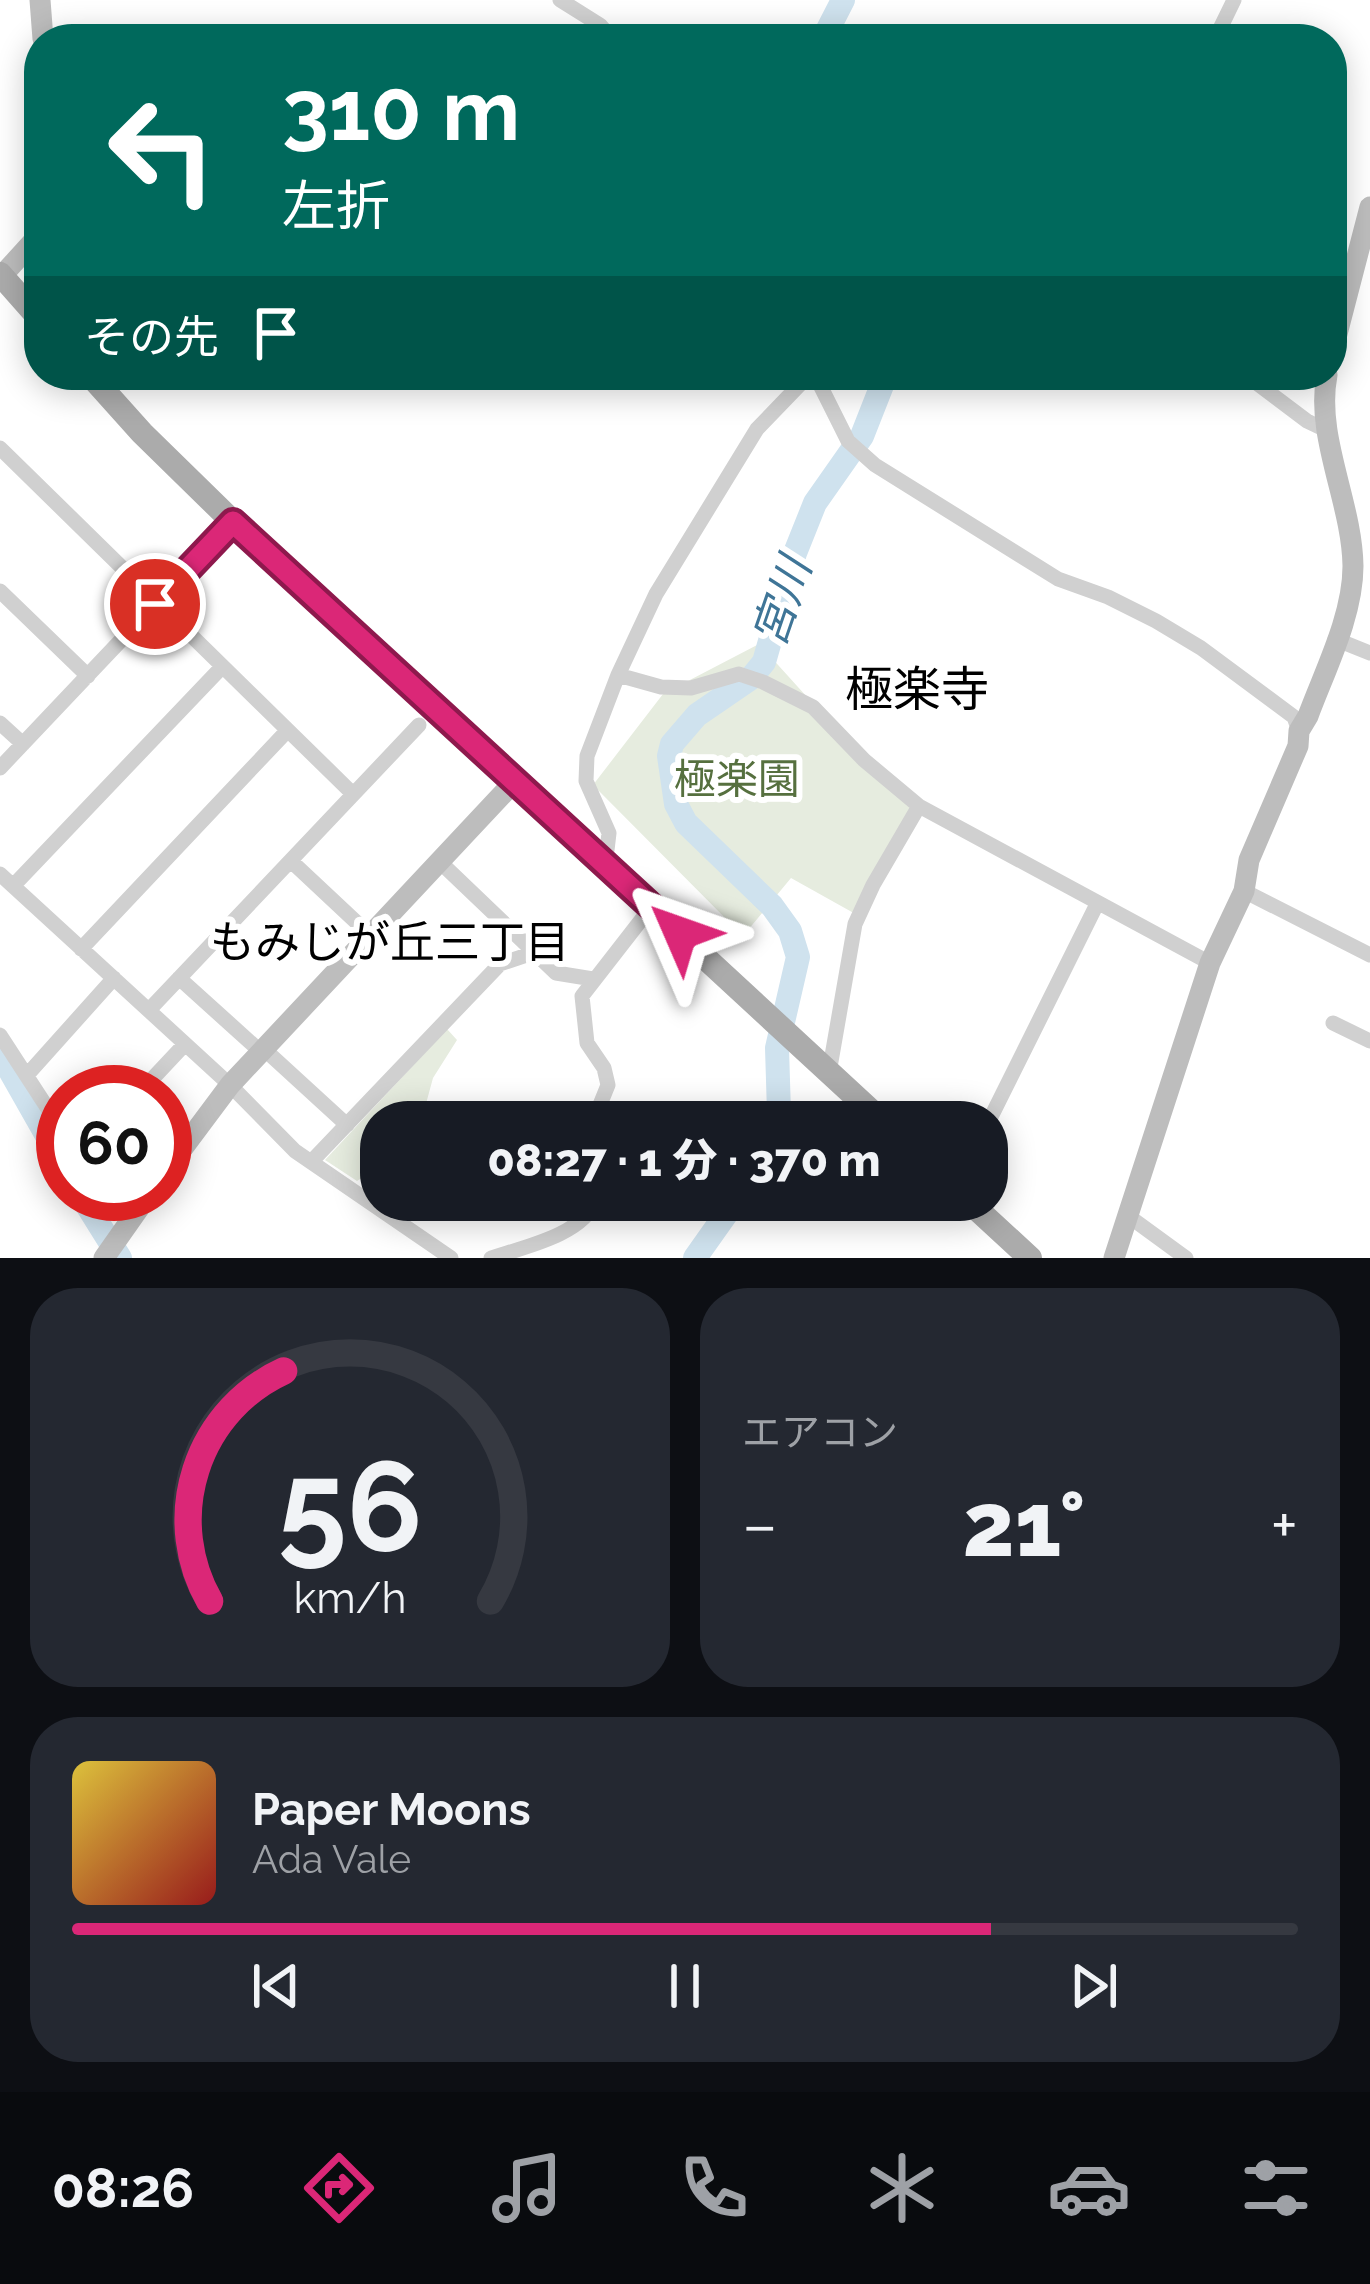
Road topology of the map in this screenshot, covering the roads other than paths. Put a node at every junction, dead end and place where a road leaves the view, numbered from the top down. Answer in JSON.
{"nodes":[{"id":1,"x":560,"y":0,"type":"edge"},
{"id":2,"x":598,"y":24,"type":"edge"},
{"id":3,"x":1370,"y":207,"type":"edge"},
{"id":4,"x":24,"y":251,"type":"edge"},
{"id":5,"x":1347,"y":264,"type":"edge"},
{"id":6,"x":1,"y":276,"type":"edge"},
{"id":7,"x":24,"y":301,"type":"edge"},
{"id":8,"x":103,"y":390,"type":"edge"},
{"id":9,"x":797,"y":390,"type":"edge"},
{"id":10,"x":820,"y":390,"type":"edge"},
{"id":11,"x":1266,"y":390,"type":"edge"},
{"id":12,"x":1325,"y":390,"type":"edge"},
{"id":13,"x":1328,"y":431,"type":"junction"},
{"id":14,"x":0,"y":448,"type":"edge"},
{"id":15,"x":233,"y":522,"type":"junction"},
{"id":16,"x":0,"y":591,"type":"edge"},
{"id":17,"x":155,"y":604,"type":"junction"},
{"id":18,"x":1335,"y":639,"type":"junction"},
{"id":19,"x":1370,"y":653,"type":"edge"},
{"id":20,"x":221,"y":668,"type":"junction"},
{"id":21,"x":618,"y":675,"type":"junction"},
{"id":22,"x":88,"y":676,"type":"junction"},
{"id":23,"x":0,"y":723,"type":"edge"},
{"id":24,"x":419,"y":725,"type":"dead end"},
{"id":25,"x":1298,"y":730,"type":"junction"},
{"id":26,"x":287,"y":731,"type":"junction"},
{"id":27,"x":23,"y":744,"type":"junction"},
{"id":28,"x":0,"y":768,"type":"edge"},
{"id":29,"x":514,"y":782,"type":"junction"},
{"id":30,"x":353,"y":794,"type":"junction"},
{"id":31,"x":920,"y":806,"type":"junction"},
{"id":32,"x":597,"y":860,"type":"junction"},
{"id":33,"x":291,"y":861,"type":"junction"},
{"id":34,"x":440,"y":862,"type":"junction"},
{"id":35,"x":0,"y":874,"type":"edge"},
{"id":36,"x":14,"y":886,"type":"junction"},
{"id":37,"x":1244,"y":891,"type":"junction"},
{"id":38,"x":1097,"y":904,"type":"junction"},
{"id":39,"x":652,"y":906,"type":"junction"},
{"id":40,"x":370,"y":935,"type":"junction"},
{"id":41,"x":82,"y":949,"type":"junction"},
{"id":42,"x":533,"y":953,"type":"junction"},
{"id":43,"x":1370,"y":955,"type":"edge"},
{"id":44,"x":1210,"y":963,"type":"junction"},
{"id":45,"x":114,"y":978,"type":"junction"},
{"id":46,"x":179,"y":978,"type":"junction"},
{"id":47,"x":593,"y":979,"type":"junction"},
{"id":48,"x":149,"y":1010,"type":"junction"},
{"id":49,"x":1333,"y":1023,"type":"dead end"},
{"id":50,"x":0,"y":1035,"type":"edge"},
{"id":51,"x":1370,"y":1041,"type":"edge"},
{"id":52,"x":185,"y":1044,"type":"junction"},
{"id":53,"x":263,"y":1050,"type":"junction"},
{"id":54,"x":165,"y":1065,"type":"edge"},
{"id":55,"x":830,"y":1073,"type":"junction"},
{"id":56,"x":28,"y":1074,"type":"junction"},
{"id":57,"x":230,"y":1085,"type":"junction"},
{"id":58,"x":36,"y":1087,"type":"edge"},
{"id":59,"x":602,"y":1101,"type":"edge"},
{"id":60,"x":860,"y":1101,"type":"edge"},
{"id":61,"x":999,"y":1101,"type":"edge"},
{"id":62,"x":347,"y":1125,"type":"junction"},
{"id":63,"x":192,"y":1136,"type":"edge"},
{"id":64,"x":311,"y":1162,"type":"junction"},
{"id":65,"x":1127,"y":1215,"type":"junction"},
{"id":66,"x":130,"y":1221,"type":"edge"},
{"id":67,"x":577,"y":1221,"type":"edge"},
{"id":68,"x":990,"y":1221,"type":"edge"},
{"id":69,"x":104,"y":1258,"type":"edge"},
{"id":70,"x":451,"y":1258,"type":"edge"},
{"id":71,"x":491,"y":1258,"type":"edge"},
{"id":72,"x":1030,"y":1258,"type":"edge"},
{"id":73,"x":1114,"y":1258,"type":"edge"},
{"id":74,"x":1186,"y":1258,"type":"edge"}],
"edges":[{"from":1,"to":2,"type":"street"},
{"from":3,"to":5,"type":"street"},
{"from":4,"to":6,"type":"street"},
{"from":6,"to":7,"type":"main road"},
{"from":8,"to":15,"type":"main road"},
{"from":9,"to":21,"type":"street"},
{"from":10,"to":25,"type":"street"},
{"from":11,"to":13,"type":"street"},
{"from":12,"to":13,"type":"street"},
{"from":13,"to":18,"type":"street"},
{"from":14,"to":17,"type":"street"},
{"from":15,"to":17,"type":"street"},
{"from":15,"to":29,"type":"main road"},
{"from":16,"to":22,"type":"street"},
{"from":17,"to":20,"type":"street"},
{"from":17,"to":22,"type":"street"},
{"from":18,"to":19,"type":"street"},
{"from":18,"to":25,"type":"street"},
{"from":20,"to":26,"type":"street"},
{"from":20,"to":36,"type":"street"},
{"from":21,"to":31,"type":"street"},
{"from":21,"to":32,"type":"street"},
{"from":22,"to":27,"type":"street"},
{"from":23,"to":27,"type":"street"},
{"from":24,"to":30,"type":"street"},
{"from":25,"to":37,"type":"street"},
{"from":26,"to":30,"type":"street"},
{"from":26,"to":41,"type":"street"},
{"from":27,"to":28,"type":"street"},
{"from":29,"to":32,"type":"main road"},
{"from":29,"to":34,"type":"street"},
{"from":30,"to":33,"type":"street"},
{"from":31,"to":38,"type":"street"},
{"from":31,"to":55,"type":"street"},
{"from":32,"to":39,"type":"main road"},
{"from":33,"to":40,"type":"street"},
{"from":33,"to":46,"type":"street"},
{"from":34,"to":40,"type":"street"},
{"from":34,"to":42,"type":"street"},
{"from":35,"to":36,"type":"street"},
{"from":36,"to":41,"type":"street"},
{"from":37,"to":43,"type":"street"},
{"from":37,"to":44,"type":"street"},
{"from":38,"to":44,"type":"street"},
{"from":38,"to":61,"type":"street"},
{"from":39,"to":47,"type":"street"},
{"from":39,"to":55,"type":"main road"},
{"from":40,"to":53,"type":"street"},
{"from":41,"to":45,"type":"street"},
{"from":42,"to":47,"type":"street"},
{"from":42,"to":62,"type":"street"},
{"from":44,"to":65,"type":"street"},
{"from":45,"to":48,"type":"street"},
{"from":45,"to":56,"type":"street"},
{"from":46,"to":48,"type":"street"},
{"from":46,"to":53,"type":"street"},
{"from":47,"to":59,"type":"street"},
{"from":48,"to":52,"type":"street"},
{"from":49,"to":51,"type":"street"},
{"from":50,"to":56,"type":"street"},
{"from":52,"to":54,"type":"street"},
{"from":52,"to":57,"type":"street"},
{"from":53,"to":57,"type":"street"},
{"from":53,"to":62,"type":"street"},
{"from":55,"to":60,"type":"main road"},
{"from":56,"to":58,"type":"street"},
{"from":57,"to":63,"type":"street"},
{"from":57,"to":64,"type":"street"},
{"from":62,"to":64,"type":"street"},
{"from":64,"to":70,"type":"street"},
{"from":65,"to":73,"type":"street"},
{"from":65,"to":74,"type":"street"},
{"from":66,"to":69,"type":"street"},
{"from":67,"to":71,"type":"street"},
{"from":68,"to":72,"type":"main road"}]}
